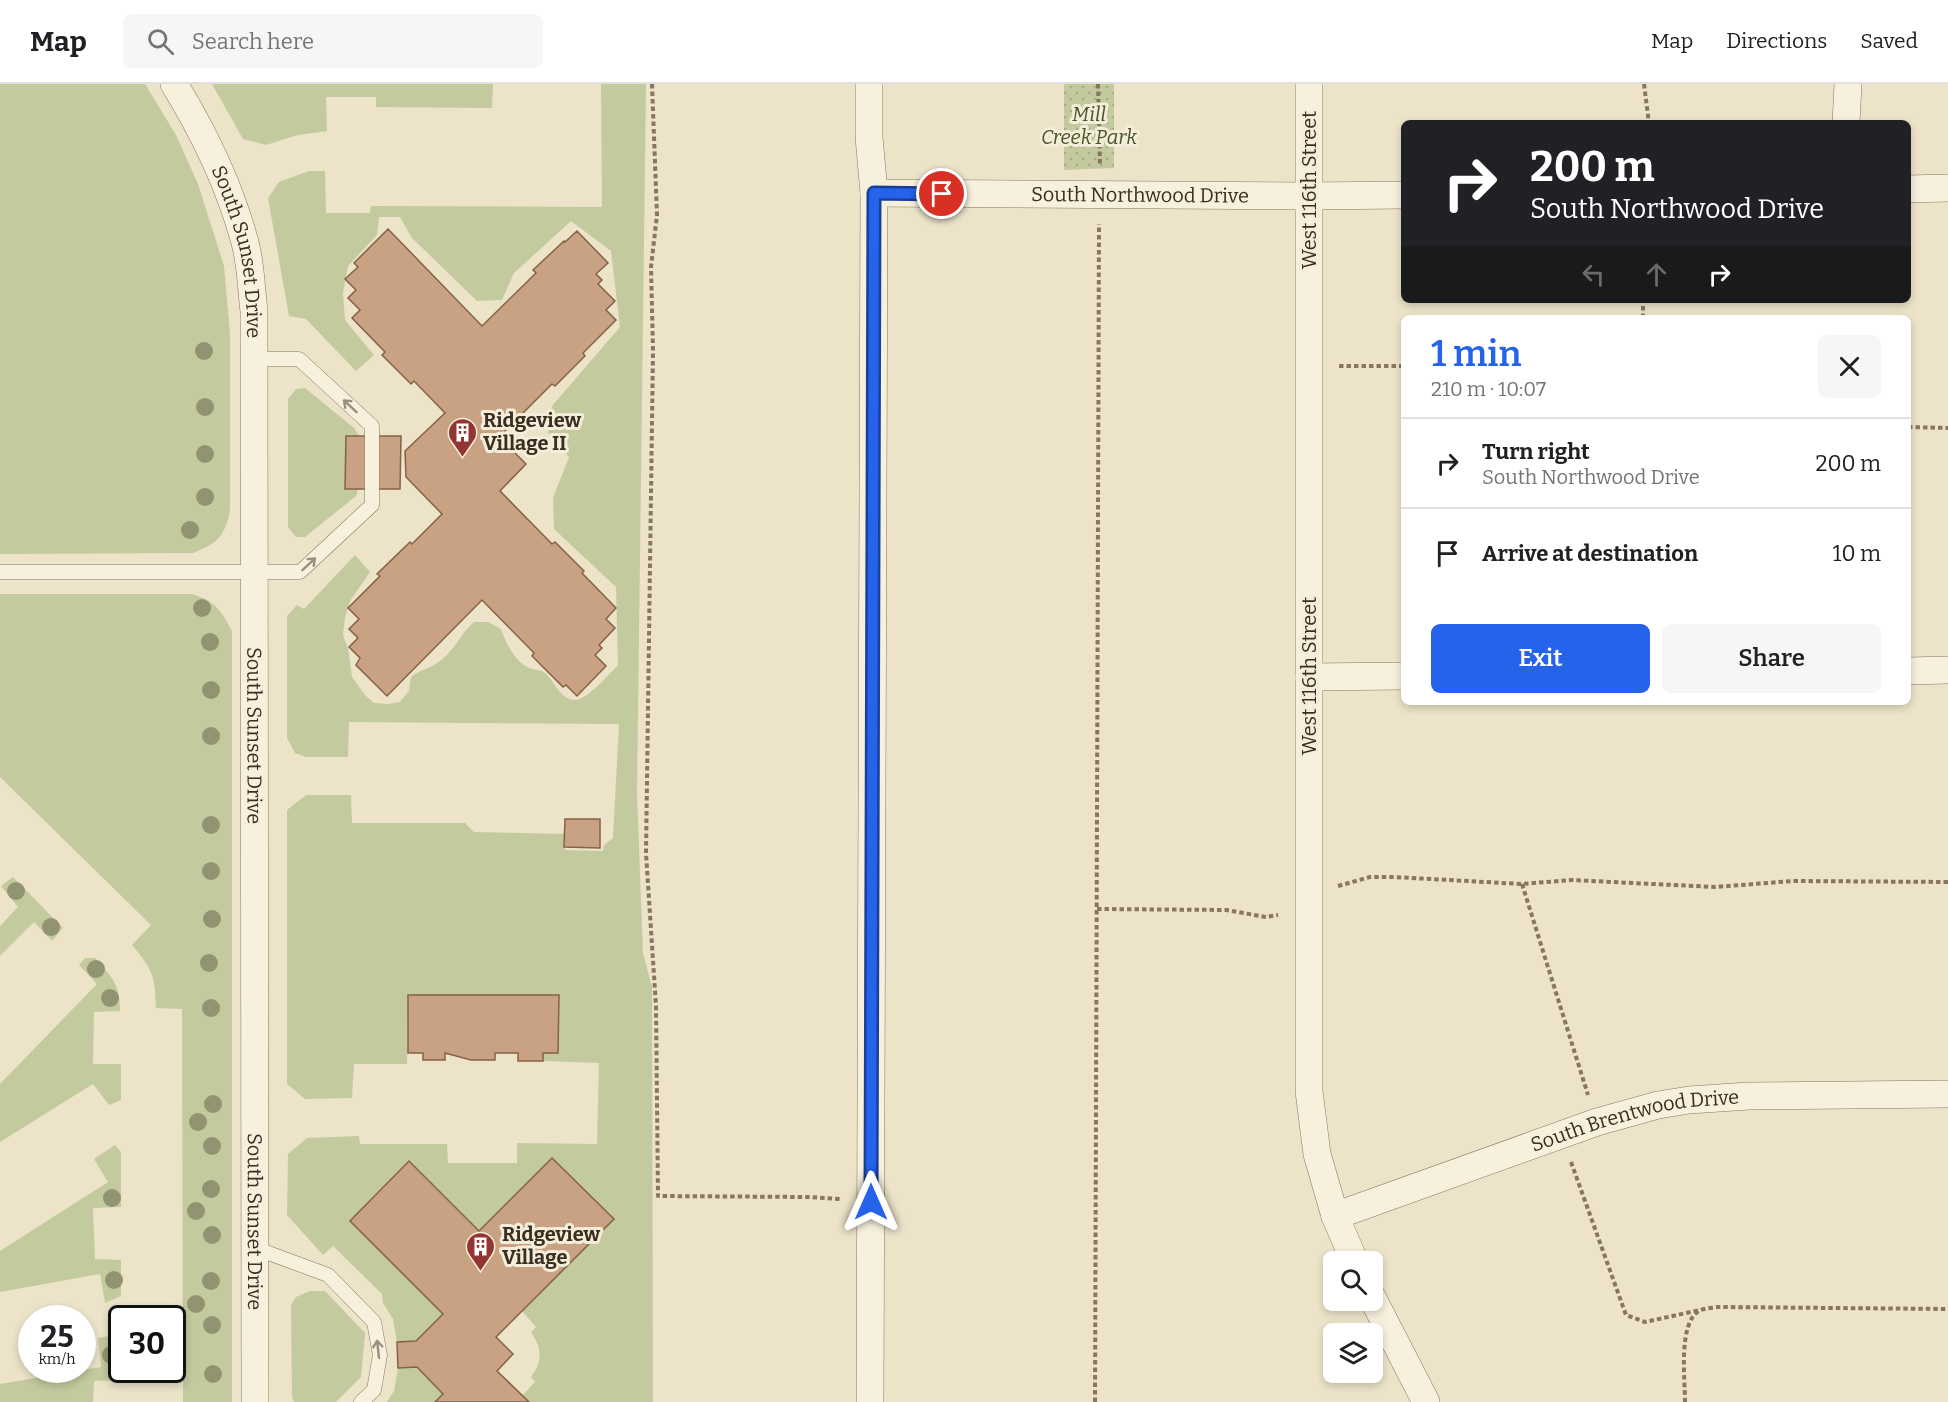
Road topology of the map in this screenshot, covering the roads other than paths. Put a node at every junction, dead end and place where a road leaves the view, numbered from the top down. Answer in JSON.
{"nodes":[{"id":1,"x":174,"y":84,"type":"edge"},
{"id":2,"x":869,"y":84,"type":"edge"},
{"id":3,"x":1309,"y":84,"type":"edge"},
{"id":4,"x":1848,"y":84,"type":"edge"},
{"id":5,"x":1846,"y":120,"type":"edge"},
{"id":6,"x":1948,"y":188,"type":"edge"},
{"id":7,"x":1911,"y":189,"type":"edge"},
{"id":8,"x":874,"y":193,"type":"junction"},
{"id":9,"x":1401,"y":195,"type":"edge"},
{"id":10,"x":1309,"y":196,"type":"junction"},
{"id":11,"x":254,"y":359,"type":"junction"},
{"id":12,"x":0,"y":572,"type":"edge"},
{"id":13,"x":254,"y":573,"type":"junction"},
{"id":14,"x":1911,"y":670,"type":"edge"},
{"id":15,"x":1948,"y":670,"type":"edge"},
{"id":16,"x":1309,"y":676,"type":"junction"},
{"id":17,"x":1401,"y":676,"type":"edge"},
{"id":18,"x":1948,"y":1094,"type":"edge"},
{"id":19,"x":1335,"y":1216,"type":"junction"},
{"id":20,"x":255,"y":1248,"type":"junction"},
{"id":21,"x":1350,"y":1251,"type":"edge"},
{"id":22,"x":1379,"y":1311,"type":"edge"},
{"id":23,"x":255,"y":1402,"type":"edge"},
{"id":24,"x":361,"y":1402,"type":"edge"},
{"id":25,"x":870,"y":1402,"type":"edge"},
{"id":26,"x":1426,"y":1402,"type":"edge"}],
"edges":[{"from":1,"to":11,"type":"street","name":"South Sunset Drive"},
{"from":2,"to":8,"type":"street"},
{"from":3,"to":10,"type":"street","name":"West 116th Street"},
{"from":4,"to":5,"type":"street"},
{"from":6,"to":7,"type":"street"},
{"from":8,"to":10,"type":"street","name":"South Northwood Drive"},
{"from":8,"to":25,"type":"street"},
{"from":9,"to":10,"type":"street","name":"South Northwood Drive"},
{"from":10,"to":16,"type":"street","name":"West 116th Street"},
{"from":11,"to":13,"type":"street","name":"South Sunset Drive"},
{"from":13,"to":11,"type":"lane","one_way":true},
{"from":12,"to":13,"type":"lane"},
{"from":13,"to":20,"type":"street","name":"South Sunset Drive"},
{"from":14,"to":15,"type":"street"},
{"from":16,"to":17,"type":"street"},
{"from":16,"to":19,"type":"street","name":"West 116th Street"},
{"from":18,"to":19,"type":"street","name":"South Brentwood Drive"},
{"from":19,"to":21,"type":"street","name":"West 116th Street"},
{"from":20,"to":23,"type":"street","name":"South Sunset Drive"},
{"from":24,"to":20,"type":"lane","one_way":true},
{"from":22,"to":26,"type":"street"}]}
